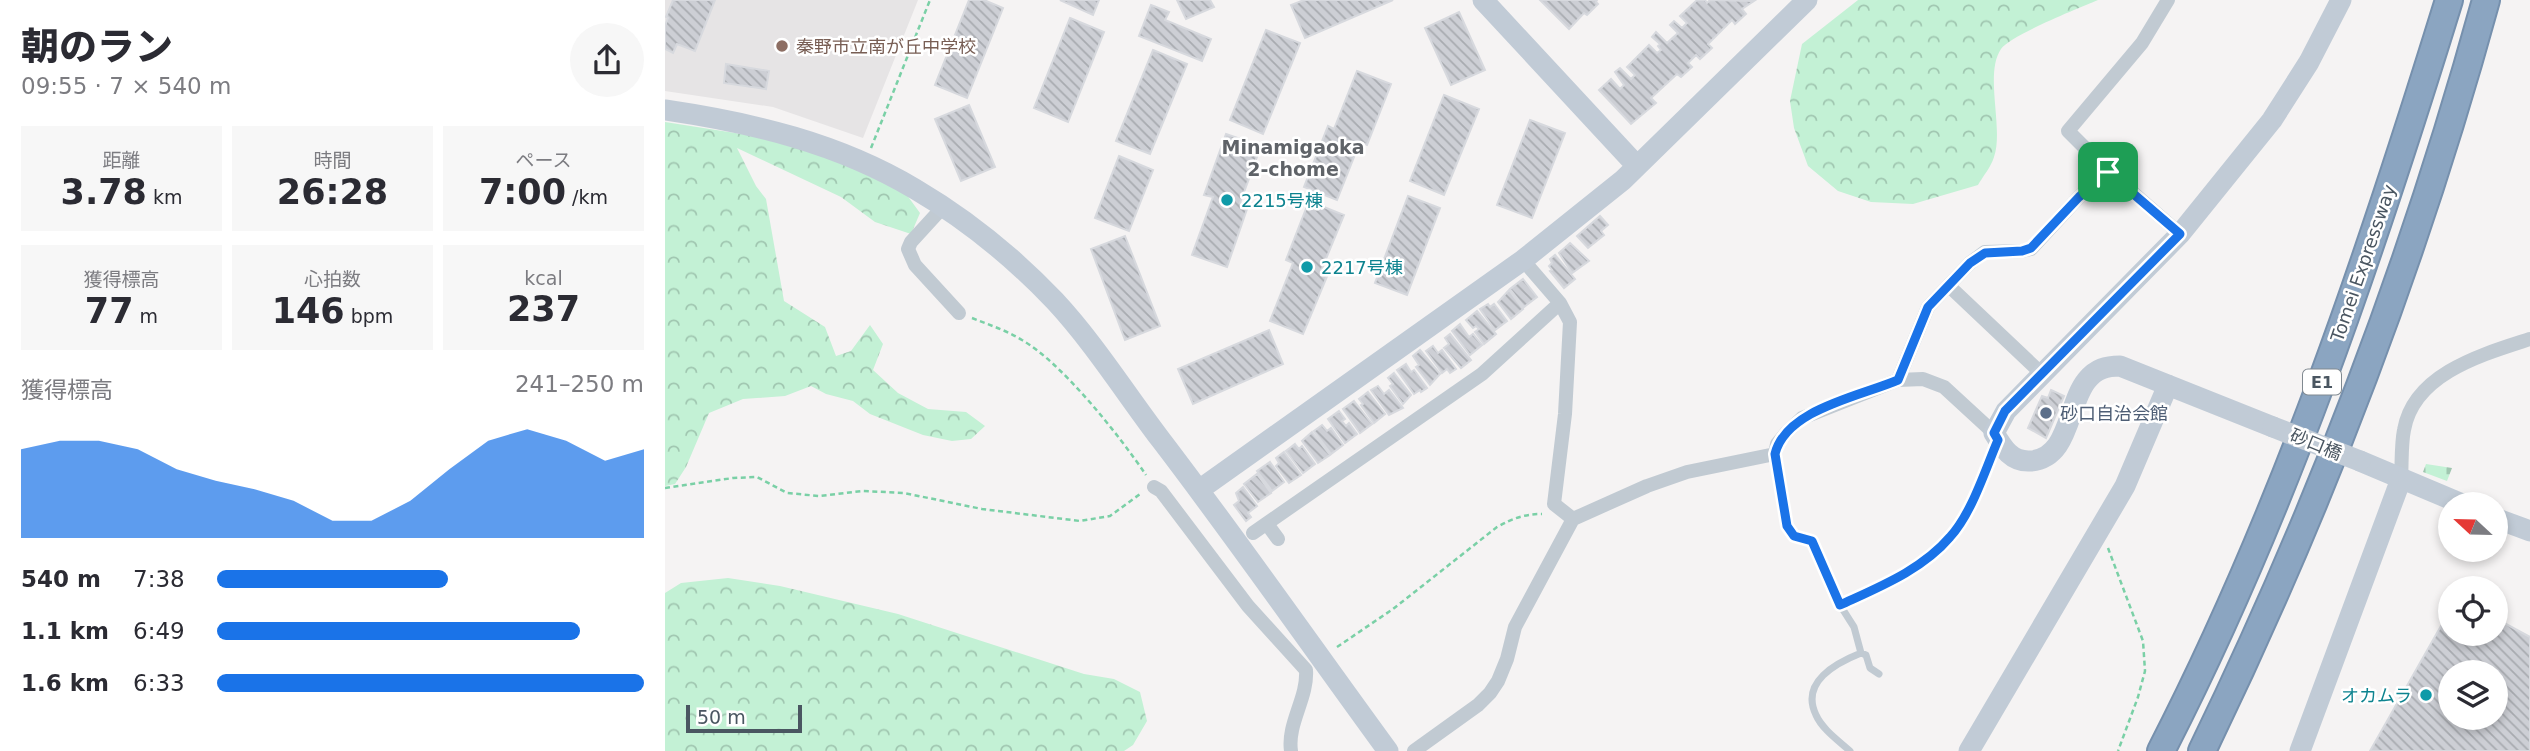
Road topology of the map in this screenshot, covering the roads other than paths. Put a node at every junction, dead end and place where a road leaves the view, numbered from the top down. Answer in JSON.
{"nodes":[{"id":1,"x":1483,"y":0,"type":"edge"},
{"id":2,"x":1807,"y":0,"type":"edge"},
{"id":3,"x":2168,"y":0,"type":"edge"},
{"id":4,"x":2341,"y":0,"type":"edge"},
{"id":5,"x":2448,"y":0,"type":"edge"},
{"id":6,"x":2486,"y":0,"type":"edge"},
{"id":7,"x":665,"y":110,"type":"edge"},
{"id":8,"x":1637,"y":166,"type":"junction"},
{"id":9,"x":2108,"y":172,"type":"junction"},
{"id":10,"x":943,"y":207,"type":"junction"},
{"id":11,"x":2180,"y":234,"type":"junction"},
{"id":12,"x":1523,"y":260,"type":"junction"},
{"id":13,"x":1949,"y":286,"type":"junction"},
{"id":14,"x":1560,"y":303,"type":"junction"},
{"id":15,"x":959,"y":313,"type":"road end"},
{"id":16,"x":2530,"y":339,"type":"edge"},
{"id":17,"x":2042,"y":374,"type":"junction"},
{"id":18,"x":1898,"y":380,"type":"junction"},
{"id":19,"x":2168,"y":385,"type":"junction"},
{"id":20,"x":1996,"y":436,"type":"junction"},
{"id":21,"x":1775,"y":454,"type":"junction"},
{"id":22,"x":2401,"y":478,"type":"junction"},
{"id":23,"x":1154,"y":487,"type":"road end"},
{"id":24,"x":1199,"y":490,"type":"junction"},
{"id":25,"x":2438,"y":494,"type":"edge"},
{"id":26,"x":1568,"y":515,"type":"junction"},
{"id":27,"x":2508,"y":523,"type":"edge"},
{"id":28,"x":1267,"y":524,"type":"junction"},
{"id":29,"x":2530,"y":531,"type":"edge"},
{"id":30,"x":1253,"y":533,"type":"dead end"},
{"id":31,"x":1278,"y":539,"type":"dead end"},
{"id":32,"x":1840,"y":605,"type":"junction"},
{"id":33,"x":1861,"y":653,"type":"junction"},
{"id":34,"x":1313,"y":664,"type":"junction"},
{"id":35,"x":1879,"y":674,"type":"dead end"},
{"id":36,"x":1291,"y":751,"type":"edge"},
{"id":37,"x":1388,"y":751,"type":"edge"},
{"id":38,"x":1414,"y":751,"type":"edge"},
{"id":39,"x":1850,"y":751,"type":"edge"},
{"id":40,"x":1969,"y":751,"type":"edge"},
{"id":41,"x":2161,"y":751,"type":"edge"},
{"id":42,"x":2202,"y":751,"type":"edge"},
{"id":43,"x":2300,"y":751,"type":"edge"}],
"edges":[{"from":1,"to":8,"type":"street"},
{"from":2,"to":8,"type":"street"},
{"from":3,"to":9,"type":"street"},
{"from":4,"to":11,"type":"street"},
{"from":5,"to":41,"type":"highway","name":"Tomei Expressway","number":"E1"},
{"from":6,"to":42,"type":"highway","number":"E1"},
{"from":7,"to":10,"type":"street"},
{"from":8,"to":12,"type":"street"},
{"from":9,"to":11,"type":"street"},
{"from":9,"to":13,"type":"street"},
{"from":10,"to":15,"type":"street"},
{"from":10,"to":24,"type":"street"},
{"from":11,"to":17,"type":"street"},
{"from":12,"to":14,"type":"street"},
{"from":12,"to":24,"type":"street"},
{"from":13,"to":17,"type":"street"},
{"from":13,"to":18,"type":"street"},
{"from":14,"to":26,"type":"street"},
{"from":14,"to":28,"type":"street"},
{"from":16,"to":22,"type":"street"},
{"from":17,"to":20,"type":"street"},
{"from":18,"to":20,"type":"street"},
{"from":18,"to":21,"type":"street"},
{"from":19,"to":20,"type":"street","name":"砂口橋"},
{"from":19,"to":22,"type":"street","name":"砂口橋","bridge":true},
{"from":19,"to":40,"type":"street"},
{"from":20,"to":32,"type":"lane"},
{"from":21,"to":26,"type":"street"},
{"from":21,"to":32,"type":"lane"},
{"from":22,"to":25,"type":"street","name":"砂口橋"},
{"from":22,"to":43,"type":"street"},
{"from":23,"to":34,"type":"street"},
{"from":24,"to":34,"type":"street"},
{"from":26,"to":38,"type":"street"},
{"from":27,"to":29,"type":"street"},
{"from":28,"to":30,"type":"street"},
{"from":28,"to":31,"type":"street"},
{"from":32,"to":33,"type":"lane"},
{"from":33,"to":35,"type":"lane"},
{"from":33,"to":39,"type":"lane"},
{"from":34,"to":36,"type":"street"},
{"from":34,"to":37,"type":"street"}]}
